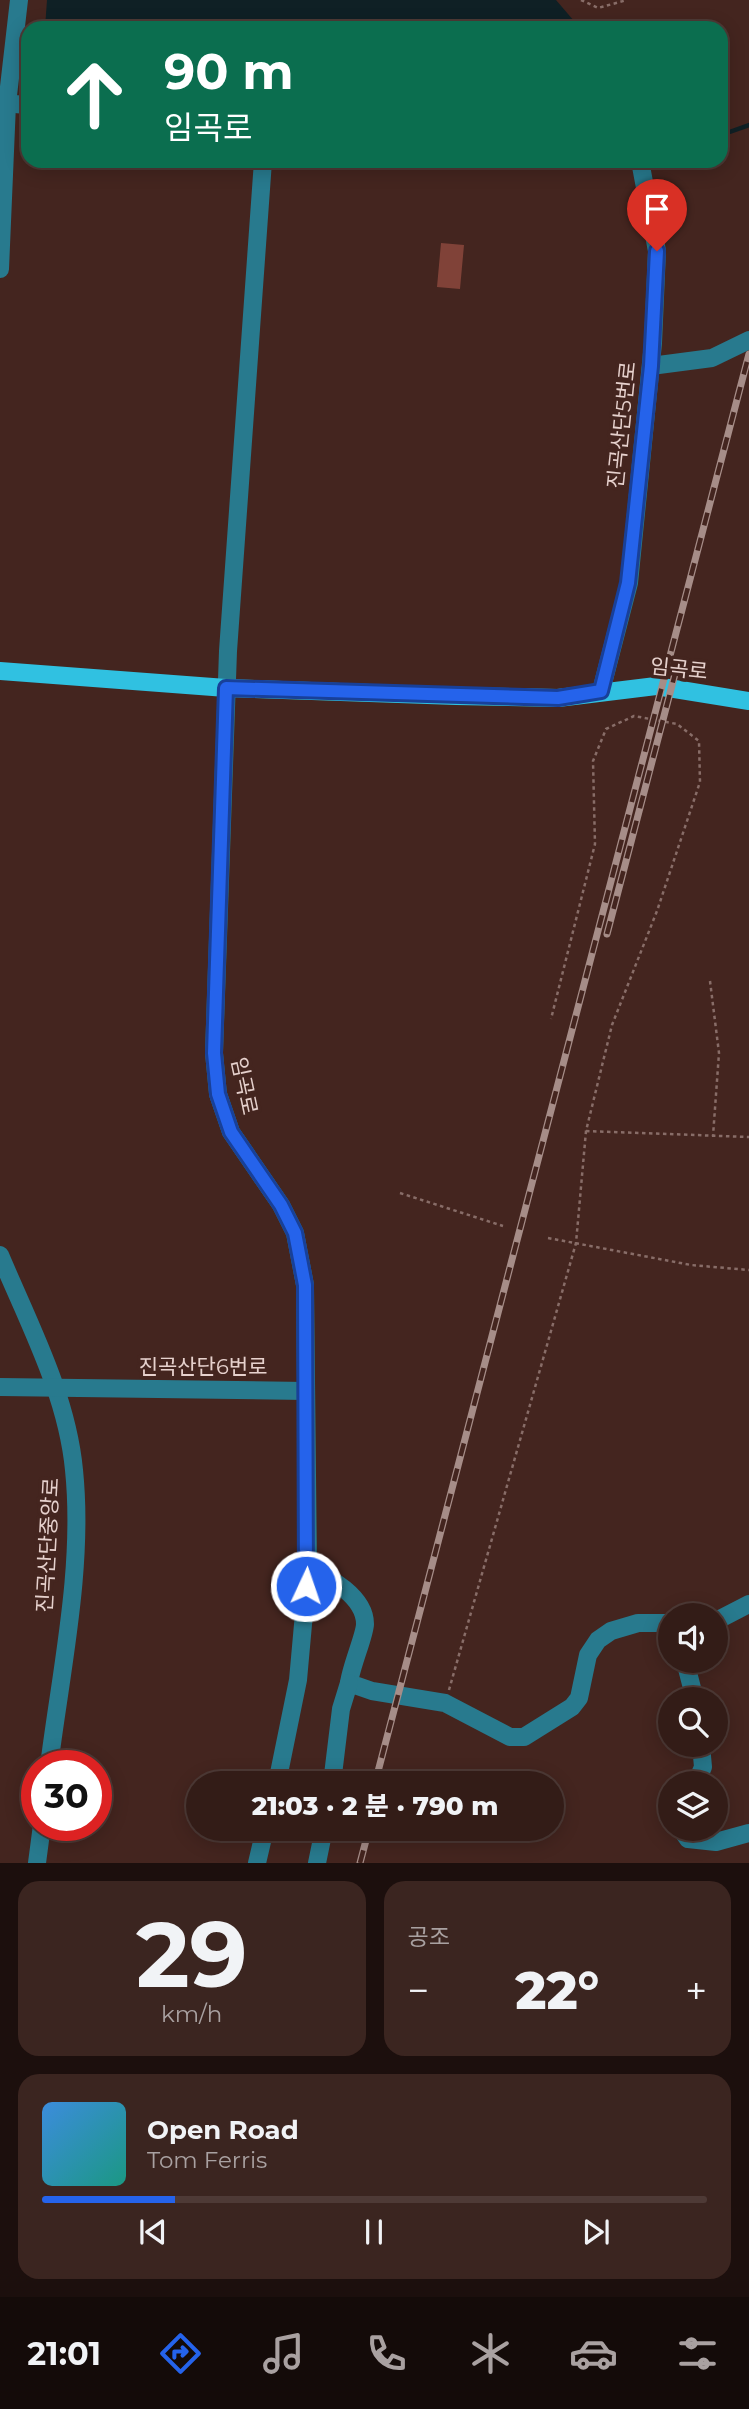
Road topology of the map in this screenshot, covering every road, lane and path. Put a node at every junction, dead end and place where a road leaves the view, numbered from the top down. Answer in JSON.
{"nodes":[{"id":1,"x":19,"y":0,"type":"edge"},
{"id":2,"x":581,"y":0,"type":"edge"},
{"id":3,"x":627,"y":0,"type":"edge"},
{"id":4,"x":4,"y":103,"type":"edge"},
{"id":5,"x":263,"y":168,"type":"edge"},
{"id":6,"x":641,"y":168,"type":"edge"},
{"id":7,"x":0,"y":269,"type":"edge"},
{"id":8,"x":749,"y":340,"type":"edge"},
{"id":9,"x":651,"y":366,"type":"junction"},
{"id":10,"x":0,"y":671,"type":"edge"},
{"id":11,"x":226,"y":688,"type":"junction"},
{"id":12,"x":601,"y":691,"type":"junction"},
{"id":13,"x":749,"y":701,"type":"edge"},
{"id":14,"x":709,"y":981,"type":"dead end"},
{"id":15,"x":551,"y":1019,"type":"dead end"},
{"id":16,"x":586,"y":1131,"type":"junction"},
{"id":17,"x":713,"y":1136,"type":"junction"},
{"id":18,"x":749,"y":1137,"type":"edge"},
{"id":19,"x":400,"y":1193,"type":"dead end"},
{"id":20,"x":503,"y":1226,"type":"dead end"},
{"id":21,"x":548,"y":1238,"type":"dead end"},
{"id":22,"x":576,"y":1244,"type":"junction"},
{"id":23,"x":0,"y":1255,"type":"edge"},
{"id":24,"x":749,"y":1270,"type":"edge"},
{"id":25,"x":0,"y":1387,"type":"edge"},
{"id":26,"x":56,"y":1389,"type":"junction"},
{"id":27,"x":306,"y":1391,"type":"junction"},
{"id":28,"x":308,"y":1569,"type":"junction"},
{"id":29,"x":748,"y":1609,"type":"edge"},
{"id":30,"x":728,"y":1616,"type":"edge"},
{"id":31,"x":658,"y":1623,"type":"edge"},
{"id":32,"x":349,"y":1683,"type":"junction"},
{"id":33,"x":445,"y":1703,"type":"junction"},
{"id":34,"x":51,"y":1750,"type":"edge"},
{"id":35,"x":279,"y":1771,"type":"edge"},
{"id":36,"x":333,"y":1771,"type":"edge"},
{"id":37,"x":749,"y":1833,"type":"edge"},
{"id":38,"x":728,"y":1839,"type":"edge"},
{"id":39,"x":40,"y":1841,"type":"edge"},
{"id":40,"x":262,"y":1841,"type":"edge"},
{"id":41,"x":322,"y":1841,"type":"edge"},
{"id":42,"x":37,"y":1863,"type":"edge"},
{"id":43,"x":257,"y":1863,"type":"edge"},
{"id":44,"x":317,"y":1863,"type":"edge"}],
"edges":[{"from":1,"to":4,"type":"street"},
{"from":2,"to":3,"type":"path"},
{"from":4,"to":7,"type":"street"},
{"from":5,"to":11,"type":"street"},
{"from":6,"to":9,"type":"street","name":"진곡산단5번로"},
{"from":8,"to":9,"type":"street"},
{"from":9,"to":12,"type":"street","name":"진곡산단5번로"},
{"from":10,"to":11,"type":"main road","name":"임곡로"},
{"from":11,"to":12,"type":"main road","name":"임곡로"},
{"from":11,"to":27,"type":"street","name":"임곡로"},
{"from":12,"to":13,"type":"main road","name":"임곡로"},
{"from":14,"to":17,"type":"path"},
{"from":15,"to":16,"type":"path"},
{"from":16,"to":17,"type":"path"},
{"from":16,"to":22,"type":"path"},
{"from":17,"to":18,"type":"path"},
{"from":19,"to":20,"type":"path"},
{"from":21,"to":22,"type":"path"},
{"from":22,"to":24,"type":"path"},
{"from":22,"to":33,"type":"path"},
{"from":23,"to":26,"type":"street","name":"진곡산단중앙로"},
{"from":25,"to":26,"type":"street","name":"진곡산단6번로"},
{"from":26,"to":27,"type":"street","name":"진곡산단6번로"},
{"from":26,"to":34,"type":"street","name":"진곡산단중앙로"},
{"from":27,"to":28,"type":"street"},
{"from":28,"to":32,"type":"street"},
{"from":28,"to":35,"type":"street"},
{"from":29,"to":30,"type":"street"},
{"from":31,"to":33,"type":"street"},
{"from":32,"to":33,"type":"street"},
{"from":32,"to":36,"type":"street"},
{"from":37,"to":38,"type":"street"},
{"from":39,"to":42,"type":"street"},
{"from":40,"to":43,"type":"street"},
{"from":41,"to":44,"type":"street"}]}
